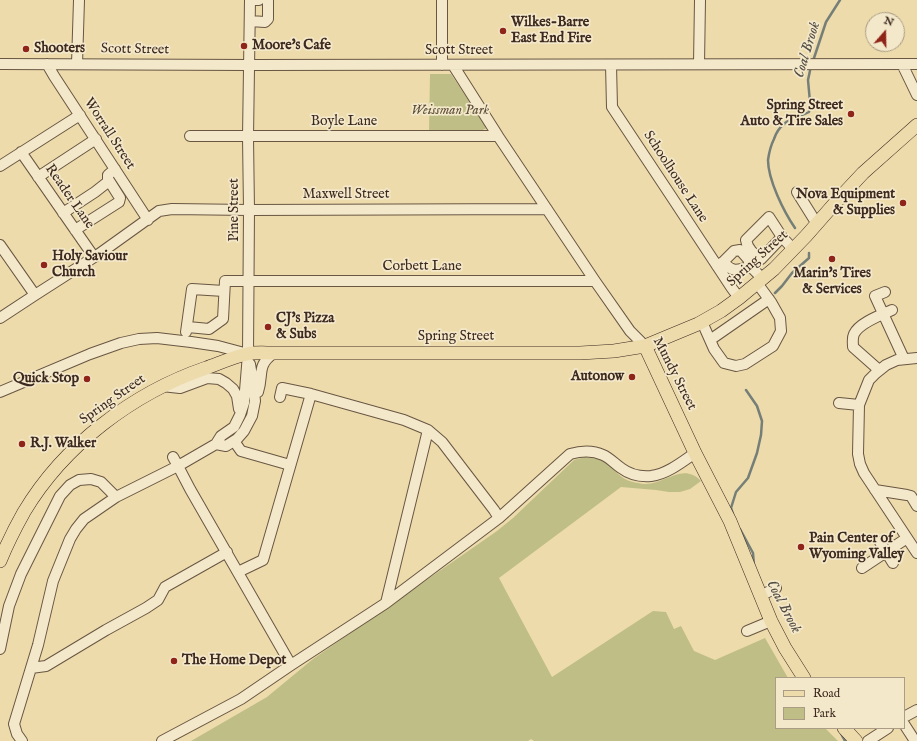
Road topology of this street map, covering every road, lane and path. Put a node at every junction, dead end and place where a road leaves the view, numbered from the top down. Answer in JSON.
{"nodes":[{"id":1,"x":79,"y":0,"type":"edge"},
{"id":2,"x":250,"y":0,"type":"edge"},
{"id":3,"x":259,"y":0,"type":"edge"},
{"id":4,"x":268,"y":0,"type":"edge"},
{"id":5,"x":442,"y":0,"type":"edge"},
{"id":6,"x":700,"y":0,"type":"edge"},
{"id":7,"x":250,"y":21,"type":"junction"},
{"id":8,"x":0,"y":64,"type":"edge"},
{"id":9,"x":47,"y":64,"type":"junction"},
{"id":10,"x":77,"y":64,"type":"junction"},
{"id":11,"x":699,"y":64,"type":"junction"},
{"id":12,"x":902,"y":64,"type":"junction"},
{"id":13,"x":917,"y":64,"type":"edge"},
{"id":14,"x":249,"y":65,"type":"junction"},
{"id":15,"x":442,"y":65,"type":"junction"},
{"id":16,"x":452,"y":65,"type":"junction"},
{"id":17,"x":611,"y":65,"type":"junction"},
{"id":18,"x":917,"y":95,"type":"edge"},
{"id":19,"x":80,"y":115,"type":"junction"},
{"id":20,"x":917,"y":125,"type":"edge"},
{"id":21,"x":190,"y":136,"type":"dead end"},
{"id":22,"x":498,"y":136,"type":"junction"},
{"id":23,"x":248,"y":137,"type":"junction"},
{"id":24,"x":96,"y":139,"type":"junction"},
{"id":25,"x":21,"y":152,"type":"junction"},
{"id":26,"x":0,"y":166,"type":"edge"},
{"id":27,"x":115,"y":169,"type":"junction"},
{"id":28,"x":38,"y":178,"type":"junction"},
{"id":29,"x":109,"y":181,"type":"junction"},
{"id":30,"x":797,"y":192,"type":"dead end"},
{"id":31,"x":547,"y":209,"type":"junction"},
{"id":32,"x":249,"y":210,"type":"junction"},
{"id":33,"x":63,"y":213,"type":"junction"},
{"id":34,"x":148,"y":220,"type":"junction"},
{"id":35,"x":817,"y":224,"type":"junction"},
{"id":36,"x":75,"y":230,"type":"junction"},
{"id":37,"x":782,"y":238,"type":"dead end"},
{"id":38,"x":799,"y":243,"type":"junction"},
{"id":39,"x":0,"y":245,"type":"edge"},
{"id":40,"x":94,"y":257,"type":"junction"},
{"id":41,"x":720,"y":264,"type":"junction"},
{"id":42,"x":751,"y":267,"type":"junction"},
{"id":43,"x":248,"y":280,"type":"junction"},
{"id":44,"x":595,"y":281,"type":"junction"},
{"id":45,"x":760,"y":281,"type":"junction"},
{"id":46,"x":224,"y":291,"type":"junction"},
{"id":47,"x":884,"y":292,"type":"dead end"},
{"id":48,"x":34,"y":295,"type":"junction"},
{"id":49,"x":739,"y":298,"type":"junction"},
{"id":50,"x":769,"y":299,"type":"junction"},
{"id":51,"x":888,"y":312,"type":"junction"},
{"id":52,"x":0,"y":318,"type":"edge"},
{"id":53,"x":702,"y":322,"type":"junction"},
{"id":54,"x":188,"y":327,"type":"junction"},
{"id":55,"x":710,"y":340,"type":"junction"},
{"id":56,"x":184,"y":341,"type":"junction"},
{"id":57,"x":646,"y":346,"type":"junction"},
{"id":58,"x":274,"y":353,"type":"junction"},
{"id":59,"x":248,"y":354,"type":"junction"},
{"id":60,"x":917,"y":358,"type":"edge"},
{"id":61,"x":904,"y":359,"type":"junction"},
{"id":62,"x":879,"y":370,"type":"junction"},
{"id":63,"x":162,"y":386,"type":"junction"},
{"id":64,"x":0,"y":392,"type":"edge"},
{"id":65,"x":311,"y":394,"type":"junction"},
{"id":66,"x":280,"y":397,"type":"dead end"},
{"id":67,"x":255,"y":401,"type":"junction"},
{"id":68,"x":839,"y":403,"type":"dead end"},
{"id":69,"x":859,"y":405,"type":"junction"},
{"id":70,"x":240,"y":415,"type":"junction"},
{"id":71,"x":428,"y":430,"type":"junction"},
{"id":72,"x":234,"y":441,"type":"junction"},
{"id":73,"x":216,"y":444,"type":"junction"},
{"id":74,"x":695,"y":454,"type":"junction"},
{"id":75,"x":173,"y":457,"type":"dead end"},
{"id":76,"x":290,"y":465,"type":"junction"},
{"id":77,"x":178,"y":466,"type":"junction"},
{"id":78,"x":875,"y":490,"type":"junction"},
{"id":79,"x":116,"y":497,"type":"junction"},
{"id":80,"x":917,"y":506,"type":"edge"},
{"id":81,"x":499,"y":518,"type":"junction"},
{"id":82,"x":907,"y":538,"type":"junction"},
{"id":83,"x":880,"y":542,"type":"dead end"},
{"id":84,"x":226,"y":552,"type":"junction"},
{"id":85,"x":886,"y":552,"type":"junction"},
{"id":86,"x":917,"y":553,"type":"edge"},
{"id":87,"x":0,"y":561,"type":"edge"},
{"id":88,"x":893,"y":563,"type":"dead end"},
{"id":89,"x":862,"y":568,"type":"dead end"},
{"id":90,"x":238,"y":572,"type":"junction"},
{"id":91,"x":776,"y":588,"type":"dead end"},
{"id":92,"x":760,"y":596,"type":"junction"},
{"id":93,"x":386,"y":603,"type":"junction"},
{"id":94,"x":771,"y":621,"type":"junction"},
{"id":95,"x":747,"y":631,"type":"dead end"},
{"id":96,"x":0,"y":649,"type":"edge"},
{"id":97,"x":291,"y":665,"type":"junction"},
{"id":98,"x":31,"y":668,"type":"junction"},
{"id":99,"x":803,"y":677,"type":"edge"},
{"id":100,"x":917,"y":710,"type":"edge"},
{"id":101,"x":905,"y":716,"type":"edge"},
{"id":102,"x":905,"y":725,"type":"edge"},
{"id":103,"x":845,"y":729,"type":"edge"},
{"id":104,"x":886,"y":729,"type":"edge"},
{"id":105,"x":915,"y":738,"type":"edge"},
{"id":106,"x":22,"y":741,"type":"edge"},
{"id":107,"x":162,"y":741,"type":"edge"},
{"id":108,"x":856,"y":741,"type":"edge"},
{"id":109,"x":868,"y":741,"type":"edge"}],
"edges":[{"from":1,"to":10,"type":"street"},
{"from":2,"to":3,"type":"street"},
{"from":2,"to":7,"type":"street","name":"Pine Street"},
{"from":4,"to":7,"type":"street"},
{"from":5,"to":15,"type":"street"},
{"from":6,"to":11,"type":"street"},
{"from":7,"to":14,"type":"street","name":"Pine Street"},
{"from":8,"to":9,"type":"street","name":"Scott Street"},
{"from":9,"to":10,"type":"street","name":"Scott Street"},
{"from":9,"to":19,"type":"street","name":"Worrall Street"},
{"from":10,"to":14,"type":"street","name":"Scott Street"},
{"from":11,"to":12,"type":"street","name":"Scott Street"},
{"from":11,"to":17,"type":"street","name":"Scott Street"},
{"from":12,"to":13,"type":"street","name":"Scott Street"},
{"from":12,"to":18,"type":"street"},
{"from":14,"to":15,"type":"street","name":"Scott Street"},
{"from":14,"to":23,"type":"street","name":"Pine Street"},
{"from":15,"to":16,"type":"street","name":"Scott Street"},
{"from":16,"to":17,"type":"street","name":"Scott Street"},
{"from":16,"to":22,"type":"street","name":"Mundy Street"},
{"from":17,"to":41,"type":"street","name":"Schoolhouse Lane"},
{"from":19,"to":24,"type":"street","name":"Worrall Street"},
{"from":19,"to":25,"type":"street"},
{"from":20,"to":35,"type":"main road","name":"Spring Street"},
{"from":21,"to":23,"type":"street","name":"Boyle Lane"},
{"from":22,"to":23,"type":"street","name":"Boyle Lane"},
{"from":22,"to":31,"type":"street","name":"Mundy Street"},
{"from":23,"to":32,"type":"street","name":"Pine Street"},
{"from":24,"to":27,"type":"street","name":"Worrall Street"},
{"from":24,"to":28,"type":"street"},
{"from":25,"to":26,"type":"street"},
{"from":25,"to":28,"type":"street","name":"Reader Lane"},
{"from":27,"to":29,"type":"street"},
{"from":27,"to":34,"type":"street","name":"Worrall Street"},
{"from":28,"to":33,"type":"street","name":"Reader Lane"},
{"from":29,"to":33,"type":"street"},
{"from":29,"to":36,"type":"street"},
{"from":30,"to":35,"type":"street"},
{"from":31,"to":32,"type":"street","name":"Maxwell Street"},
{"from":31,"to":44,"type":"street","name":"Mundy Street"},
{"from":32,"to":34,"type":"street","name":"Maxwell Street"},
{"from":32,"to":43,"type":"street","name":"Pine Street"},
{"from":33,"to":36,"type":"street","name":"Reader Lane"},
{"from":34,"to":40,"type":"street","name":"Maxwell Street"},
{"from":35,"to":38,"type":"main road","name":"Spring Street"},
{"from":36,"to":40,"type":"street","name":"Reader Lane"},
{"from":37,"to":38,"type":"street"},
{"from":38,"to":45,"type":"main road","name":"Spring Street"},
{"from":39,"to":48,"type":"street"},
{"from":40,"to":48,"type":"street","name":"Maxwell Street"},
{"from":41,"to":42,"type":"street"},
{"from":41,"to":42,"type":"street"},
{"from":41,"to":49,"type":"street","name":"Schoolhouse Lane"},
{"from":42,"to":45,"type":"street"},
{"from":43,"to":44,"type":"street","name":"Corbett Lane"},
{"from":43,"to":46,"type":"street","name":"Corbett Lane"},
{"from":43,"to":59,"type":"street","name":"Pine Street"},
{"from":44,"to":57,"type":"street","name":"Mundy Street"},
{"from":45,"to":49,"type":"main road","name":"Spring Street"},
{"from":45,"to":50,"type":"street"},
{"from":46,"to":54,"type":"street"},
{"from":46,"to":54,"type":"street"},
{"from":47,"to":51,"type":"street"},
{"from":48,"to":52,"type":"street","name":"Maxwell Street"},
{"from":49,"to":53,"type":"main road","name":"Spring Street"},
{"from":50,"to":55,"type":"street"},
{"from":50,"to":55,"type":"street"},
{"from":51,"to":61,"type":"street"},
{"from":51,"to":62,"type":"street"},
{"from":53,"to":55,"type":"street"},
{"from":53,"to":57,"type":"main road","name":"Spring Street"},
{"from":54,"to":56,"type":"street"},
{"from":56,"to":59,"type":"street"},
{"from":56,"to":64,"type":"street"},
{"from":57,"to":58,"type":"main road","name":"Spring Street"},
{"from":57,"to":74,"type":"main road","name":"Mundy Street"},
{"from":58,"to":59,"type":"main road","name":"Spring Street"},
{"from":58,"to":67,"type":"street"},
{"from":59,"to":63,"type":"main road","name":"Spring Street"},
{"from":59,"to":67,"type":"street"},
{"from":59,"to":70,"type":"street"},
{"from":60,"to":61,"type":"street"},
{"from":61,"to":62,"type":"street"},
{"from":62,"to":69,"type":"street"},
{"from":63,"to":70,"type":"street"},
{"from":63,"to":87,"type":"main road","name":"Spring Street"},
{"from":65,"to":66,"type":"street"},
{"from":65,"to":71,"type":"street"},
{"from":65,"to":76,"type":"street"},
{"from":67,"to":72,"type":"street"},
{"from":68,"to":69,"type":"street"},
{"from":69,"to":78,"type":"street"},
{"from":70,"to":73,"type":"street"},
{"from":71,"to":81,"type":"street"},
{"from":71,"to":93,"type":"street"},
{"from":72,"to":73,"type":"street"},
{"from":72,"to":76,"type":"street"},
{"from":73,"to":77,"type":"street"},
{"from":74,"to":81,"type":"street"},
{"from":74,"to":92,"type":"main road","name":"Mundy Street"},
{"from":75,"to":77,"type":"street"},
{"from":76,"to":90,"type":"street"},
{"from":77,"to":79,"type":"street"},
{"from":77,"to":84,"type":"street"},
{"from":78,"to":80,"type":"street"},
{"from":78,"to":82,"type":"street"},
{"from":79,"to":96,"type":"street"},
{"from":79,"to":98,"type":"street"},
{"from":81,"to":93,"type":"street"},
{"from":82,"to":85,"type":"street"},
{"from":82,"to":86,"type":"street"},
{"from":83,"to":85,"type":"street"},
{"from":84,"to":90,"type":"street"},
{"from":84,"to":98,"type":"street"},
{"from":85,"to":88,"type":"street"},
{"from":85,"to":89,"type":"street"},
{"from":90,"to":97,"type":"street"},
{"from":91,"to":92,"type":"street"},
{"from":92,"to":94,"type":"main road","name":"Mundy Street"},
{"from":93,"to":97,"type":"street"},
{"from":94,"to":95,"type":"street"},
{"from":94,"to":99,"type":"main road","name":"Mundy Street"},
{"from":97,"to":107,"type":"street"},
{"from":98,"to":106,"type":"street"},
{"from":100,"to":101,"type":"street"},
{"from":102,"to":105,"type":"street"},
{"from":103,"to":108,"type":"main road"},
{"from":104,"to":109,"type":"street"}]}
